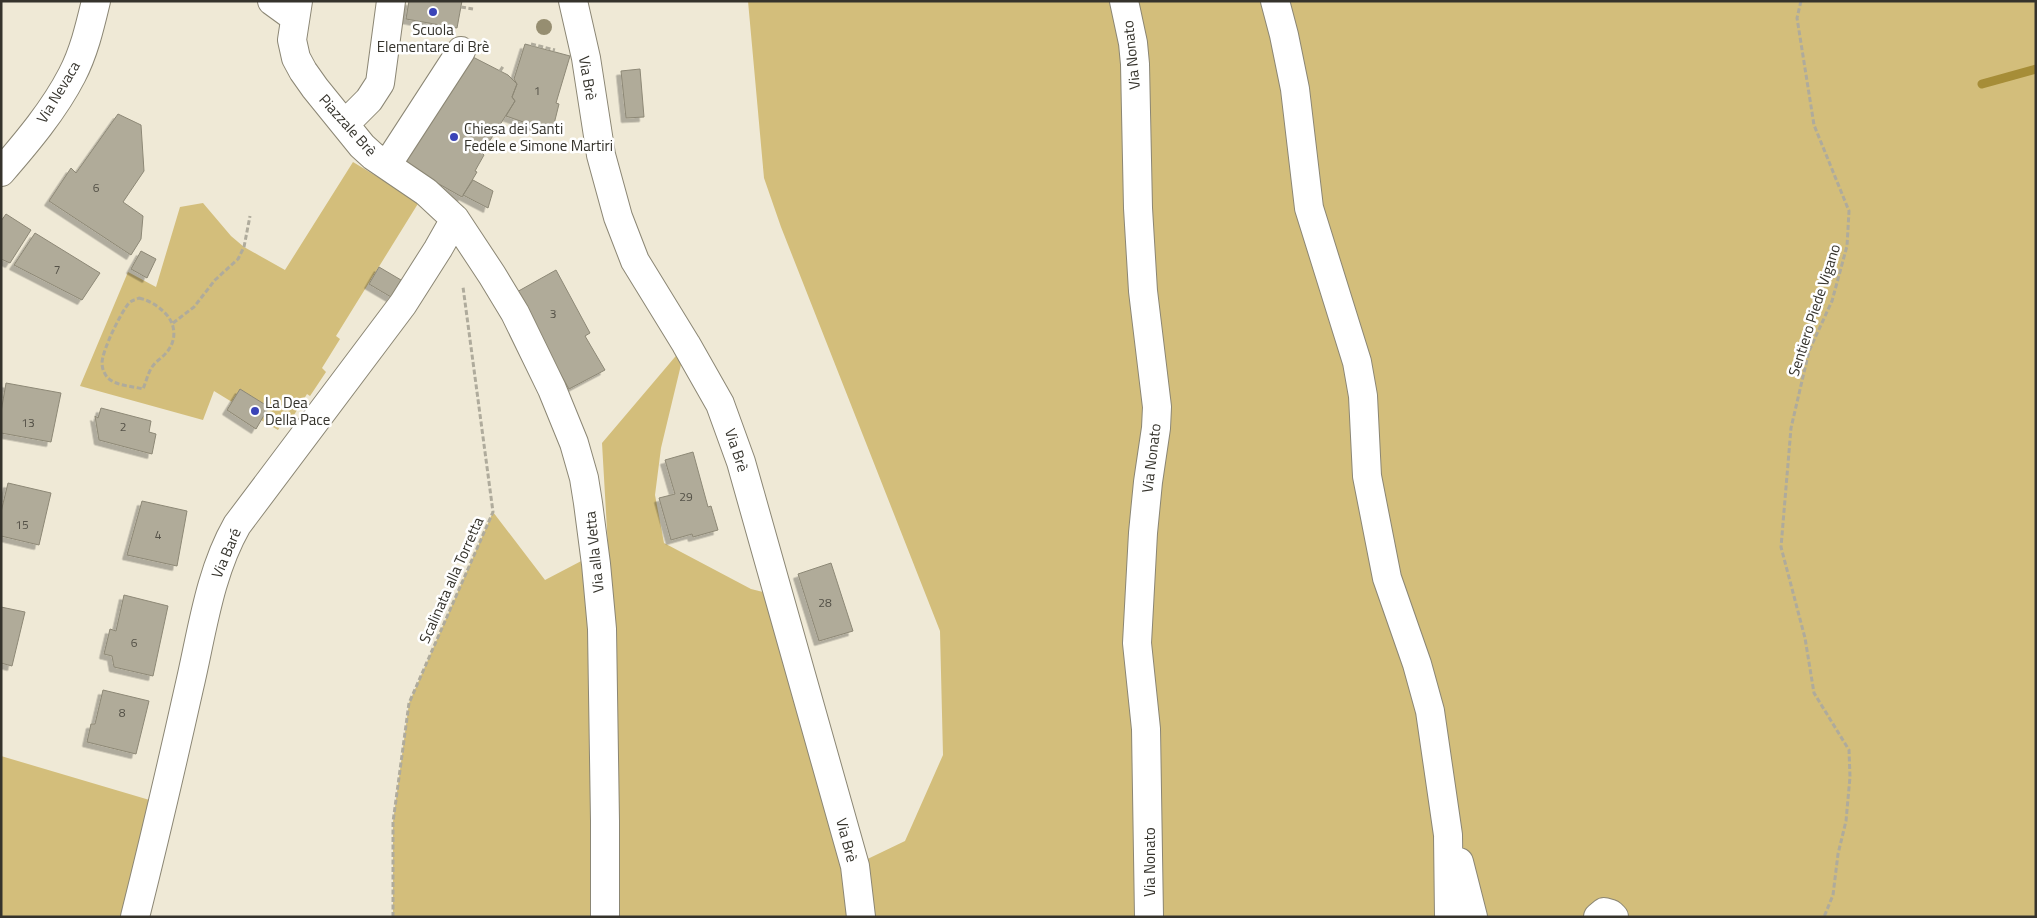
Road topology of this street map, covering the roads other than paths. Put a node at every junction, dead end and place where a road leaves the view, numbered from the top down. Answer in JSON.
{"nodes":[{"id":1,"x":96,"y":1,"type":"edge"},
{"id":2,"x":272,"y":1,"type":"edge"},
{"id":3,"x":390,"y":1,"type":"edge"},
{"id":4,"x":573,"y":1,"type":"edge"},
{"id":5,"x":1124,"y":1,"type":"edge"},
{"id":6,"x":1275,"y":1,"type":"edge"},
{"id":7,"x":296,"y":9,"type":"edge"},
{"id":8,"x":461,"y":51,"type":"dead end"},
{"id":9,"x":345,"y":124,"type":"junction"},
{"id":10,"x":387,"y":165,"type":"junction"},
{"id":11,"x":1,"y":172,"type":"edge"},
{"id":12,"x":454,"y":219,"type":"junction"},
{"id":13,"x":1448,"y":835,"type":"junction"},
{"id":14,"x":135,"y":917,"type":"edge"},
{"id":15,"x":605,"y":917,"type":"edge"},
{"id":16,"x":860,"y":917,"type":"edge"},
{"id":17,"x":1149,"y":917,"type":"edge"},
{"id":18,"x":1449,"y":917,"type":"edge"},
{"id":19,"x":1473,"y":917,"type":"edge"},
{"id":20,"x":1598,"y":917,"type":"edge"},
{"id":21,"x":1614,"y":917,"type":"edge"}],
"edges":[{"from":1,"to":11,"type":"street","name":"Via Nevaca"},
{"from":2,"to":7,"type":"street"},
{"from":3,"to":9,"type":"street"},
{"from":4,"to":16,"type":"street","name":"Via Brè"},
{"from":5,"to":17,"type":"street","name":"Via Nonato"},
{"from":6,"to":13,"type":"street"},
{"from":7,"to":9,"type":"street","name":"Piazzale Brè"},
{"from":8,"to":10,"type":"street"},
{"from":9,"to":10,"type":"street","name":"Piazzale Brè"},
{"from":10,"to":12,"type":"street","name":"Piazzale Brè"},
{"from":12,"to":14,"type":"street","name":"Via Baré"},
{"from":12,"to":15,"type":"street","name":"Via alla Vetta"},
{"from":13,"to":18,"type":"street"},
{"from":13,"to":19,"type":"street"},
{"from":20,"to":21,"type":"street"}]}
